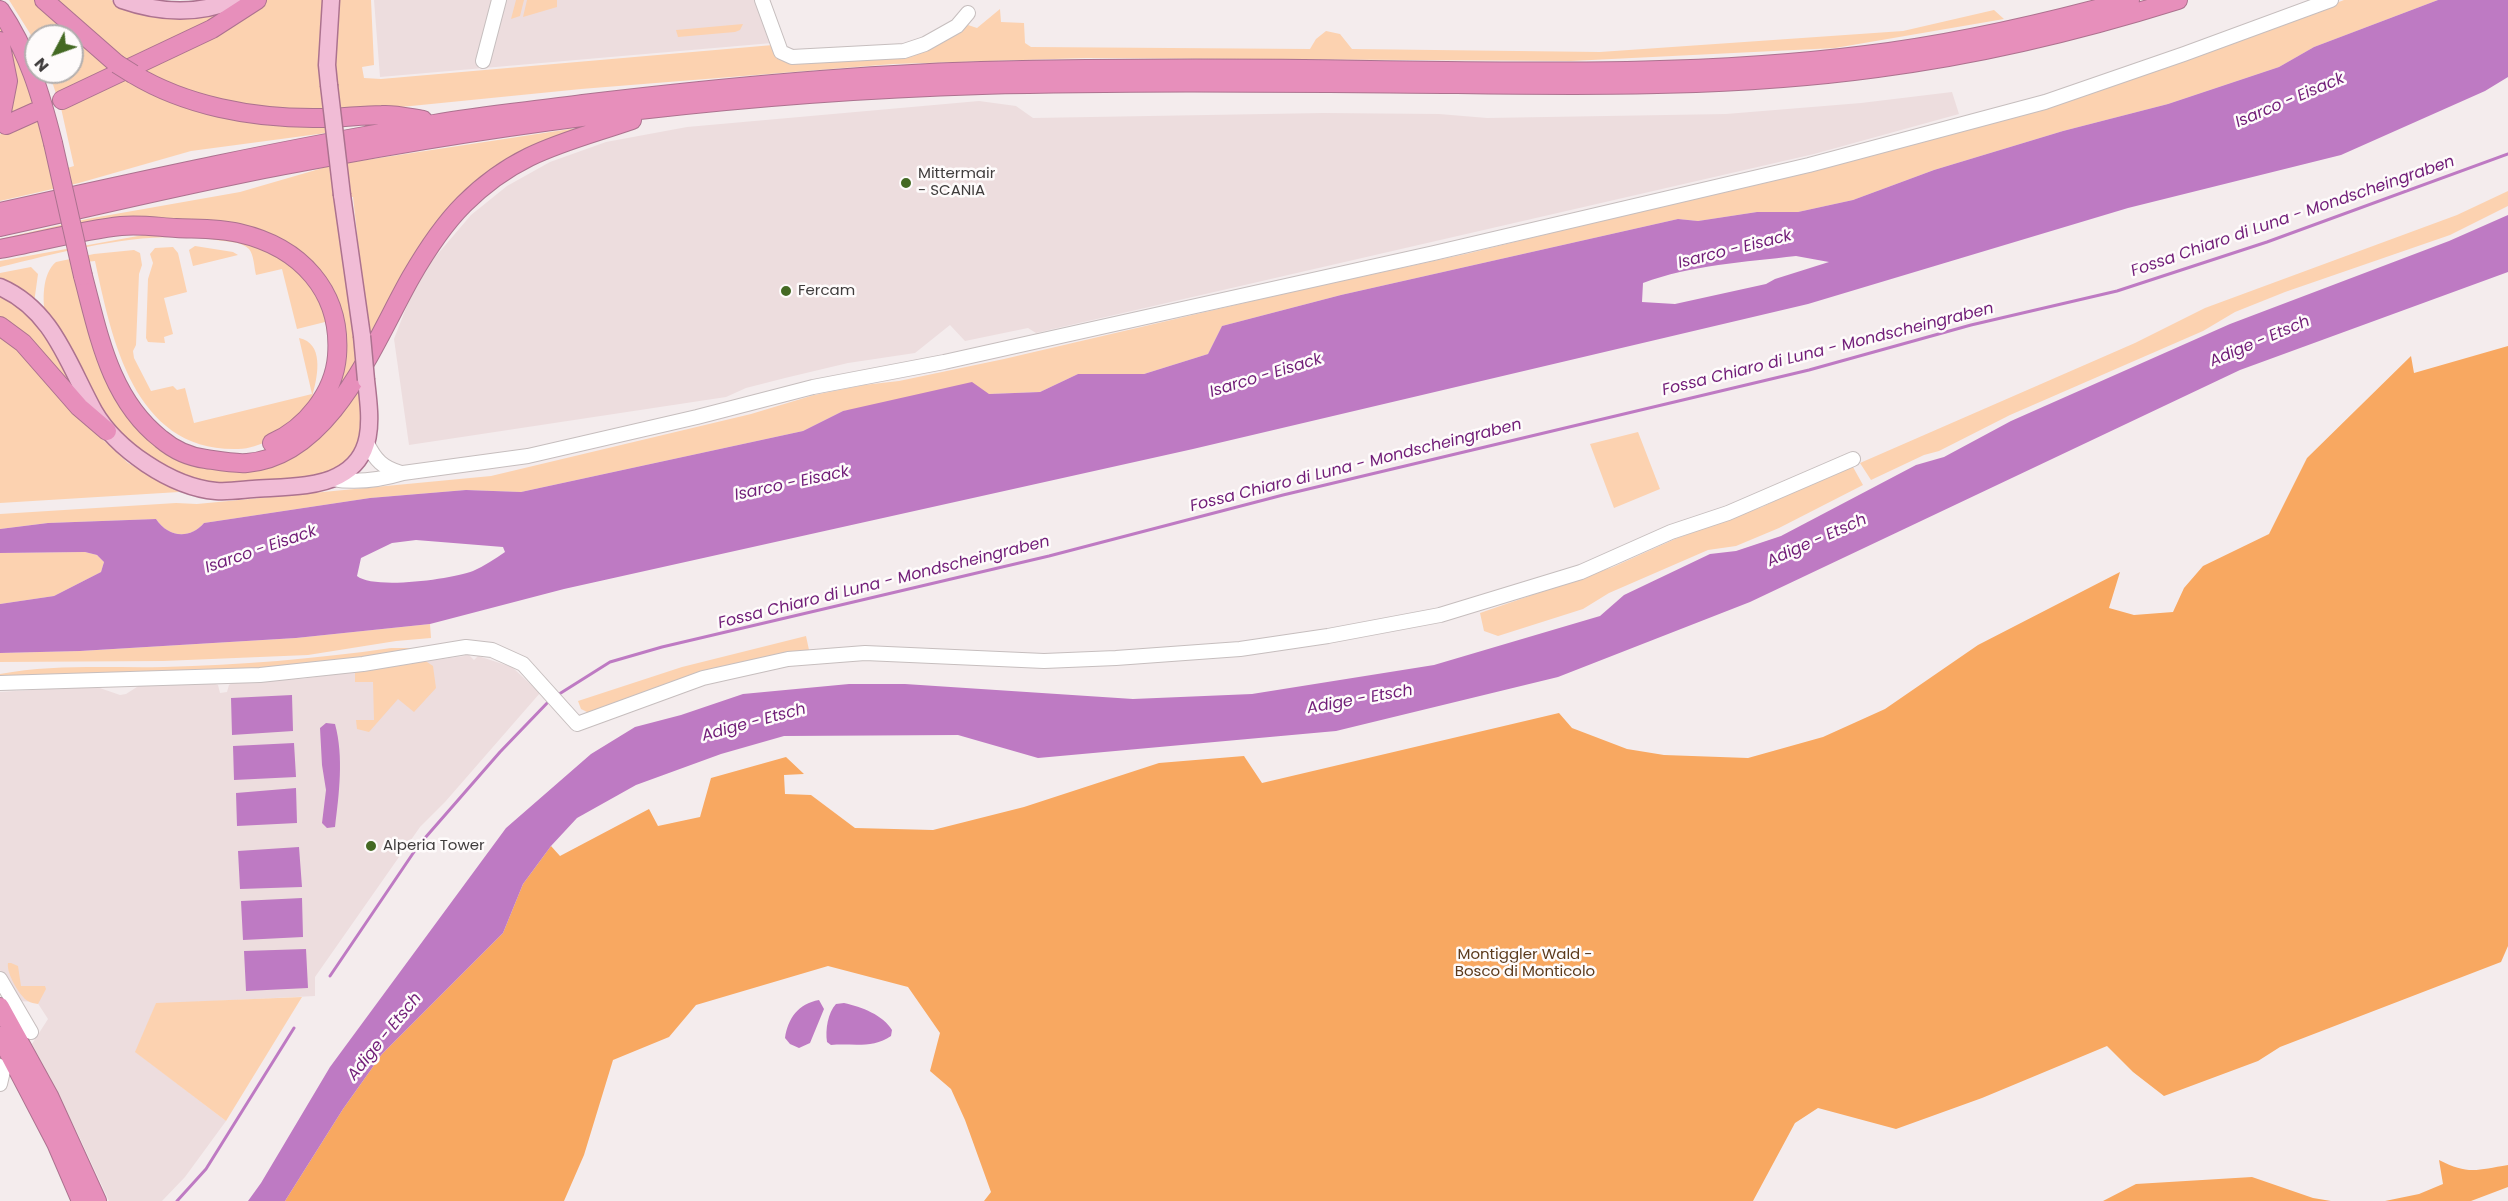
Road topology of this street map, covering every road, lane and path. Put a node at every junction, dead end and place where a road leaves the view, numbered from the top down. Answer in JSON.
{"nodes":[{"id":1,"x":6,"y":0,"type":"edge"},
{"id":2,"x":44,"y":0,"type":"edge"},
{"id":3,"x":122,"y":0,"type":"edge"},
{"id":4,"x":234,"y":0,"type":"edge"},
{"id":5,"x":257,"y":0,"type":"edge"},
{"id":6,"x":331,"y":0,"type":"edge"},
{"id":7,"x":500,"y":0,"type":"edge"},
{"id":8,"x":762,"y":0,"type":"edge"},
{"id":9,"x":2130,"y":0,"type":"edge"},
{"id":10,"x":2178,"y":0,"type":"edge"},
{"id":11,"x":2331,"y":0,"type":"edge"},
{"id":12,"x":0,"y":10,"type":"edge"},
{"id":13,"x":968,"y":13,"type":"dead end"},
{"id":14,"x":24,"y":28,"type":"edge"},
{"id":15,"x":0,"y":41,"type":"edge"},
{"id":16,"x":483,"y":61,"type":"dead end"},
{"id":17,"x":46,"y":84,"type":"edge"},
{"id":18,"x":62,"y":100,"type":"dead end"},
{"id":19,"x":671,"y":107,"type":"junction"},
{"id":20,"x":35,"y":112,"type":"dead end"},
{"id":21,"x":438,"y":123,"type":"junction"},
{"id":22,"x":3,"y":124,"type":"edge"},
{"id":23,"x":58,"y":142,"type":"junction"},
{"id":24,"x":0,"y":212,"type":"edge"},
{"id":25,"x":0,"y":227,"type":"edge"},
{"id":26,"x":0,"y":249,"type":"edge"},
{"id":27,"x":88,"y":275,"type":"junction"},
{"id":28,"x":0,"y":287,"type":"edge"},
{"id":29,"x":0,"y":326,"type":"edge"},
{"id":30,"x":108,"y":431,"type":"junction"},
{"id":31,"x":368,"y":443,"type":"junction"},
{"id":32,"x":1853,"y":459,"type":"dead end"},
{"id":33,"x":403,"y":473,"type":"junction"},
{"id":34,"x":332,"y":479,"type":"junction"},
{"id":35,"x":0,"y":683,"type":"edge"},
{"id":36,"x":0,"y":979,"type":"edge"},
{"id":37,"x":0,"y":1007,"type":"edge"},
{"id":38,"x":31,"y":1032,"type":"dead end"},
{"id":39,"x":0,"y":1036,"type":"edge"},
{"id":40,"x":0,"y":1066,"type":"edge"},
{"id":41,"x":0,"y":1084,"type":"edge"},
{"id":42,"x":81,"y":1201,"type":"edge"},
{"id":43,"x":97,"y":1201,"type":"edge"}],
"edges":[{"from":1,"to":14,"type":"highway"},
{"from":2,"to":21,"type":"highway"},
{"from":3,"to":4,"type":"main road"},
{"from":5,"to":18,"type":"highway"},
{"from":6,"to":31,"type":"main road","bridge":true},
{"from":7,"to":16,"type":"street"},
{"from":8,"to":13,"type":"street"},
{"from":9,"to":21,"type":"highway"},
{"from":10,"to":19,"type":"highway"},
{"from":11,"to":33,"type":"street"},
{"from":12,"to":23,"type":"highway"},
{"from":15,"to":22,"type":"highway"},
{"from":17,"to":23,"type":"highway"},
{"from":19,"to":25,"type":"highway"},
{"from":19,"to":27,"type":"highway"},
{"from":20,"to":22,"type":"highway"},
{"from":21,"to":24,"type":"highway"},
{"from":23,"to":27,"type":"highway"},
{"from":26,"to":27,"type":"highway"},
{"from":28,"to":30,"type":"main road"},
{"from":29,"to":30,"type":"highway"},
{"from":30,"to":34,"type":"main road"},
{"from":31,"to":33,"type":"street"},
{"from":31,"to":34,"type":"main road"},
{"from":32,"to":35,"type":"street"},
{"from":33,"to":34,"type":"street"},
{"from":36,"to":38,"type":"street"},
{"from":37,"to":43,"type":"highway"},
{"from":39,"to":42,"type":"highway"},
{"from":40,"to":41,"type":"street"}]}
